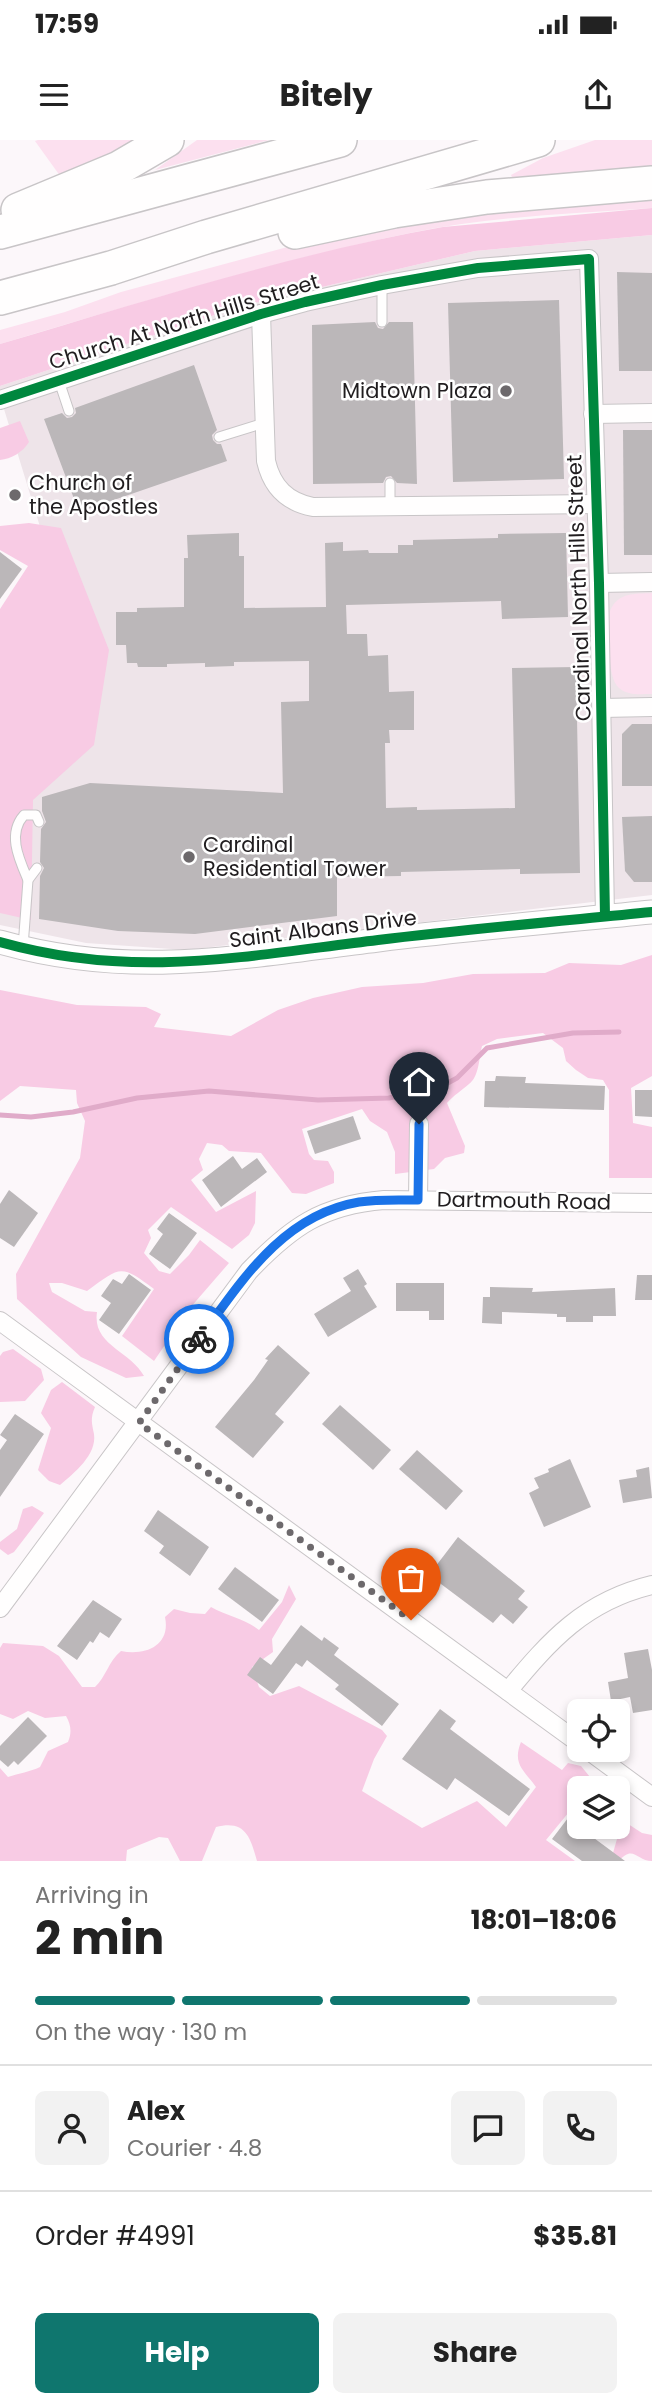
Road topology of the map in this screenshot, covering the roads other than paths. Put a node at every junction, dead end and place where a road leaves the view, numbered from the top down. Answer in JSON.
{"nodes":[{"id":1,"x":167,"y":140,"type":"edge"},
{"id":2,"x":340,"y":140,"type":"edge"},
{"id":3,"x":538,"y":140,"type":"edge"},
{"id":4,"x":652,"y":183,"type":"edge"},
{"id":5,"x":0,"y":217,"type":"edge"},
{"id":6,"x":0,"y":232,"type":"edge"},
{"id":7,"x":589,"y":259,"type":"joint"},
{"id":8,"x":111,"y":268,"type":"junction"},
{"id":9,"x":383,"y":285,"type":"junction"},
{"id":10,"x":0,"y":298,"type":"edge"},
{"id":11,"x":261,"y":314,"type":"junction"},
{"id":12,"x":382,"y":322,"type":"dead end"},
{"id":13,"x":59,"y":381,"type":"junction"},
{"id":14,"x":0,"y":400,"type":"edge"},
{"id":15,"x":68,"y":411,"type":"dead end"},
{"id":16,"x":652,"y":413,"type":"edge"},
{"id":17,"x":593,"y":414,"type":"junction"},
{"id":18,"x":266,"y":423,"type":"junction"},
{"id":19,"x":219,"y":437,"type":"dead end"},
{"id":20,"x":390,"y":483,"type":"dead end"},
{"id":21,"x":596,"y":504,"type":"junction"},
{"id":22,"x":390,"y":506,"type":"junction"},
{"id":23,"x":652,"y":582,"type":"edge"},
{"id":24,"x":600,"y":583,"type":"junction"},
{"id":25,"x":652,"y":707,"type":"edge"},
{"id":26,"x":602,"y":708,"type":"junction"},
{"id":27,"x":38,"y":821,"type":"dead end"},
{"id":28,"x":37,"y":868,"type":"dead end"},
{"id":29,"x":28,"y":880,"type":"junction"},
{"id":30,"x":652,"y":912,"type":"edge"},
{"id":31,"x":605,"y":916,"type":"junction"},
{"id":32,"x":0,"y":942,"type":"edge"},
{"id":33,"x":23,"y":949,"type":"junction"},
{"id":34,"x":419,"y":1124,"type":"dead end"},
{"id":35,"x":418,"y":1200,"type":"junction"},
{"id":36,"x":652,"y":1203,"type":"edge"},
{"id":37,"x":0,"y":1321,"type":"edge"},
{"id":38,"x":139,"y":1423,"type":"junction"},
{"id":39,"x":652,"y":1586,"type":"edge"},
{"id":40,"x":0,"y":1608,"type":"edge"},
{"id":41,"x":508,"y":1691,"type":"junction"},
{"id":42,"x":567,"y":1734,"type":"edge"},
{"id":43,"x":604,"y":1762,"type":"edge"},
{"id":44,"x":652,"y":1797,"type":"edge"}],
"edges":[{"from":1,"to":5,"type":"highway"},
{"from":2,"to":6,"type":"highway"},
{"from":3,"to":8,"type":"highway"},
{"from":4,"to":8,"type":"highway"},
{"from":7,"to":9,"type":"street","name":"Church At North Hills Street"},
{"from":7,"to":17,"type":"street","name":"Cardinal North Hills Street"},
{"from":8,"to":10,"type":"highway"},
{"from":9,"to":11,"type":"street","name":"Church At North Hills Street"},
{"from":9,"to":12,"type":"lane"},
{"from":11,"to":13,"type":"street","name":"Church At North Hills Street"},
{"from":11,"to":18,"type":"street"},
{"from":13,"to":14,"type":"street","name":"Church At North Hills Street"},
{"from":13,"to":15,"type":"lane"},
{"from":16,"to":17,"type":"street"},
{"from":17,"to":21,"type":"street","name":"Cardinal North Hills Street"},
{"from":18,"to":19,"type":"lane"},
{"from":18,"to":22,"type":"street"},
{"from":20,"to":22,"type":"lane"},
{"from":21,"to":22,"type":"street"},
{"from":21,"to":24,"type":"street","name":"Cardinal North Hills Street"},
{"from":23,"to":24,"type":"street"},
{"from":24,"to":26,"type":"street","name":"Cardinal North Hills Street"},
{"from":25,"to":26,"type":"street"},
{"from":26,"to":31,"type":"street","name":"Cardinal North Hills Street"},
{"from":27,"to":29,"type":"lane"},
{"from":28,"to":29,"type":"lane"},
{"from":29,"to":33,"type":"lane"},
{"from":30,"to":31,"type":"street","name":"Saint Albans Drive"},
{"from":31,"to":33,"type":"street","name":"Saint Albans Drive"},
{"from":32,"to":33,"type":"street","name":"Saint Albans Drive"},
{"from":34,"to":35,"type":"street"},
{"from":35,"to":36,"type":"street","name":"Dartmouth Road"},
{"from":35,"to":38,"type":"street","name":"Dartmouth Road"},
{"from":37,"to":38,"type":"street"},
{"from":38,"to":40,"type":"street","name":"Dartmouth Road"},
{"from":38,"to":41,"type":"street"},
{"from":39,"to":41,"type":"street"},
{"from":41,"to":42,"type":"street"},
{"from":43,"to":44,"type":"street"}]}
